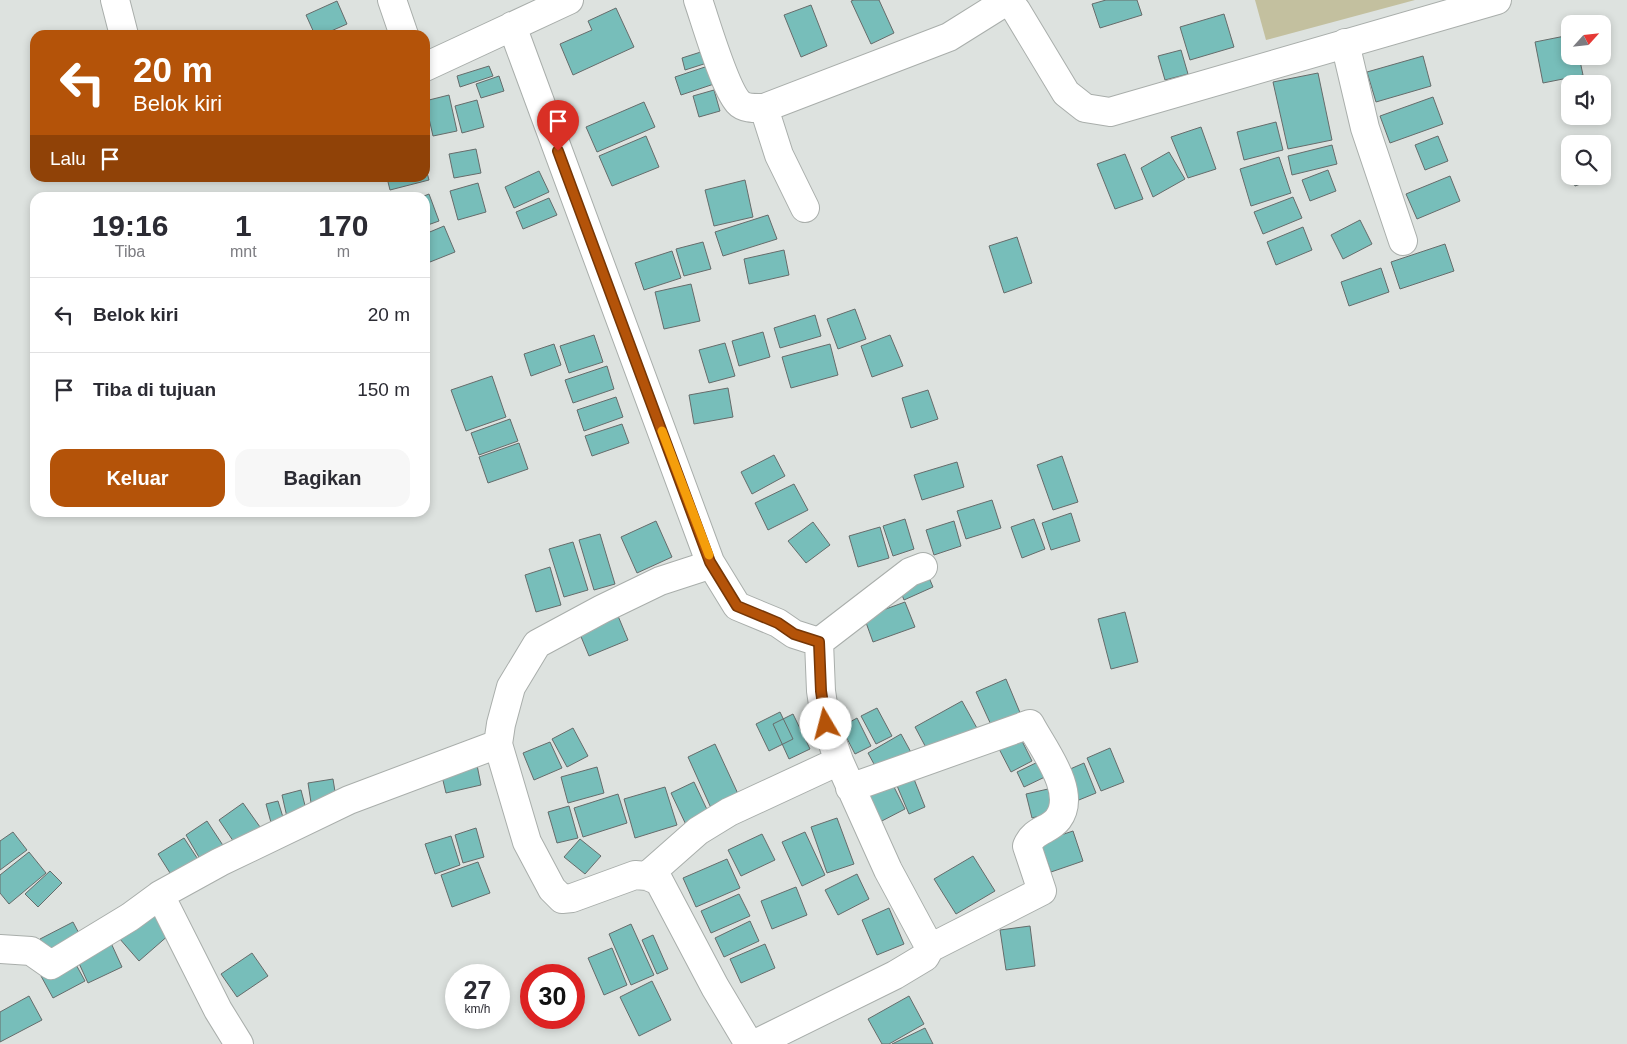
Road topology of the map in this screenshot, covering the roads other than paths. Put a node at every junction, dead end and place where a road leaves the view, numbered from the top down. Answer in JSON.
{"nodes":[{"id":1,"x":115,"y":0,"type":"edge"},
{"id":2,"x":392,"y":0,"type":"edge"},
{"id":3,"x":569,"y":0,"type":"edge"},
{"id":4,"x":698,"y":0,"type":"edge"},
{"id":5,"x":1497,"y":0,"type":"edge"},
{"id":6,"x":512,"y":26,"type":"junction"},
{"id":7,"x":123,"y":30,"type":"edge"},
{"id":8,"x":402,"y":30,"type":"edge"},
{"id":9,"x":1345,"y":43,"type":"junction"},
{"id":10,"x":430,"y":65,"type":"edge"},
{"id":11,"x":764,"y":108,"type":"junction"},
{"id":12,"x":805,"y":208,"type":"dead end"},
{"id":13,"x":1403,"y":241,"type":"dead end"},
{"id":14,"x":710,"y":562,"type":"junction"},
{"id":15,"x":923,"y":567,"type":"dead end"},
{"id":16,"x":819,"y":642,"type":"junction"},
{"id":17,"x":498,"y":744,"type":"junction"},
{"id":18,"x":839,"y":761,"type":"junction"},
{"id":19,"x":850,"y":788,"type":"junction"},
{"id":20,"x":646,"y":876,"type":"junction"},
{"id":21,"x":160,"y":895,"type":"junction"},
{"id":22,"x":930,"y":948,"type":"junction"},
{"id":23,"x":0,"y":949,"type":"edge"},
{"id":24,"x":239,"y":1044,"type":"edge"},
{"id":25,"x":749,"y":1044,"type":"edge"},
{"id":26,"x":755,"y":1044,"type":"edge"}],
"edges":[{"from":1,"to":7,"type":"street"},
{"from":2,"to":8,"type":"street"},
{"from":3,"to":6,"type":"street"},
{"from":4,"to":11,"type":"street"},
{"from":5,"to":9,"type":"street"},
{"from":6,"to":10,"type":"street"},
{"from":6,"to":14,"type":"street"},
{"from":9,"to":11,"type":"street"},
{"from":9,"to":13,"type":"street"},
{"from":11,"to":12,"type":"street"},
{"from":14,"to":16,"type":"street"},
{"from":14,"to":17,"type":"street"},
{"from":15,"to":16,"type":"street"},
{"from":16,"to":18,"type":"street"},
{"from":17,"to":20,"type":"street"},
{"from":17,"to":21,"type":"street"},
{"from":18,"to":19,"type":"street"},
{"from":18,"to":20,"type":"street"},
{"from":19,"to":22,"type":"street"},
{"from":19,"to":22,"type":"street"},
{"from":20,"to":25,"type":"street"},
{"from":21,"to":23,"type":"street"},
{"from":21,"to":24,"type":"street"},
{"from":22,"to":26,"type":"street"}]}
